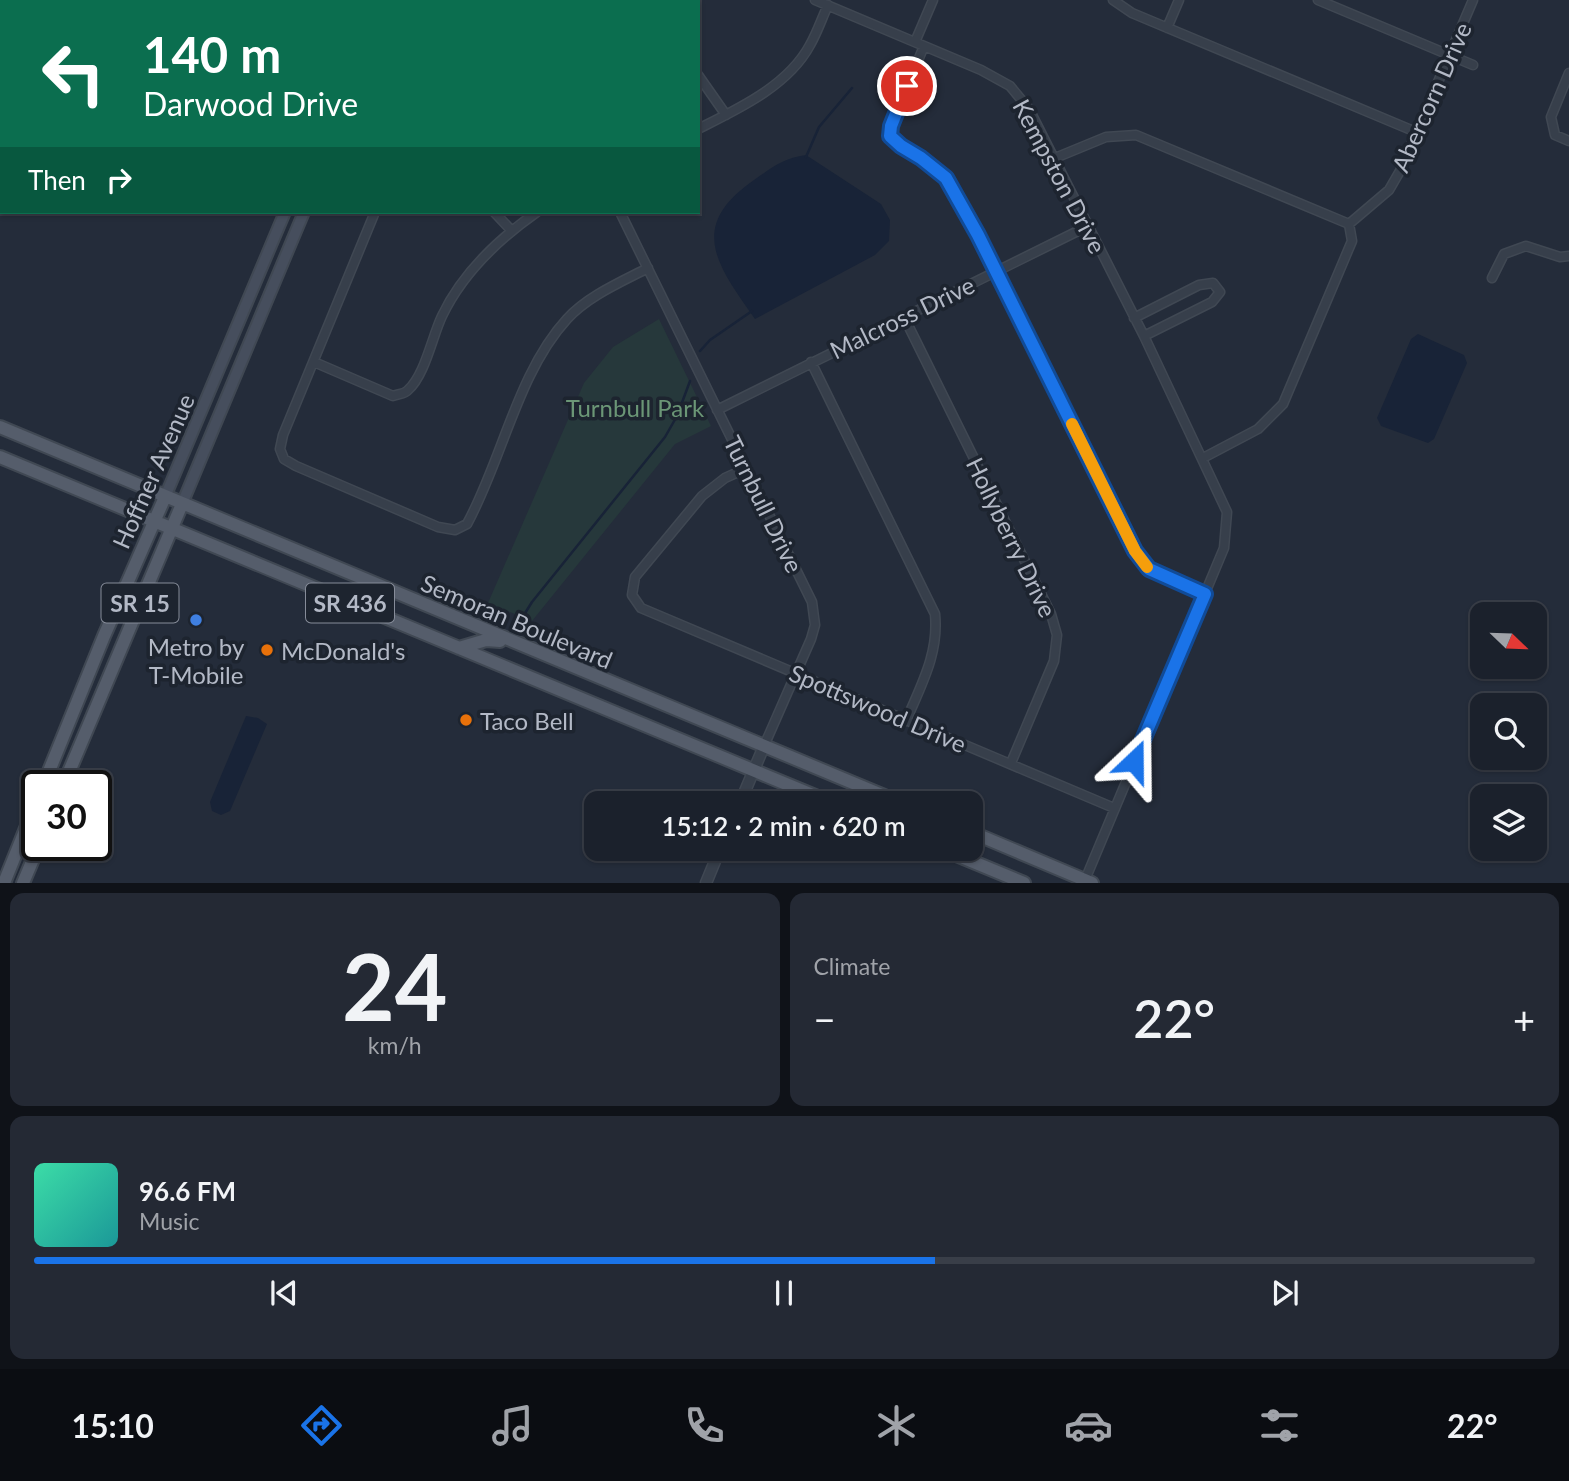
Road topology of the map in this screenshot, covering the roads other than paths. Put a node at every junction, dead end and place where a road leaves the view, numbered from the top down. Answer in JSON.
{"nodes":[{"id":1,"x":816,"y":0,"type":"edge"},
{"id":2,"x":933,"y":0,"type":"edge"},
{"id":3,"x":1113,"y":0,"type":"edge"},
{"id":4,"x":1179,"y":0,"type":"edge"},
{"id":5,"x":1318,"y":0,"type":"edge"},
{"id":6,"x":1473,"y":1,"type":"edge"},
{"id":7,"x":828,"y":5,"type":"junction"},
{"id":8,"x":1167,"y":28,"type":"junction"},
{"id":9,"x":919,"y":44,"type":"junction"},
{"id":10,"x":1451,"y":55,"type":"junction"},
{"id":11,"x":1473,"y":65,"type":"dead end"},
{"id":12,"x":1569,"y":73,"type":"edge"},
{"id":13,"x":700,"y":78,"type":"edge"},
{"id":14,"x":726,"y":115,"type":"junction"},
{"id":15,"x":700,"y":128,"type":"edge"},
{"id":16,"x":1416,"y":132,"type":"junction"},
{"id":17,"x":1569,"y":141,"type":"edge"},
{"id":18,"x":1055,"y":158,"type":"junction"},
{"id":19,"x":284,"y":214,"type":"edge"},
{"id":20,"x":303,"y":214,"type":"edge"},
{"id":21,"x":374,"y":214,"type":"edge"},
{"id":22,"x":496,"y":214,"type":"edge"},
{"id":23,"x":534,"y":214,"type":"edge"},
{"id":24,"x":621,"y":214,"type":"edge"},
{"id":25,"x":1349,"y":224,"type":"junction"},
{"id":26,"x":1088,"y":226,"type":"junction"},
{"id":27,"x":511,"y":230,"type":"junction"},
{"id":28,"x":1569,"y":256,"type":"edge"},
{"id":29,"x":648,"y":268,"type":"junction"},
{"id":30,"x":995,"y":271,"type":"junction"},
{"id":31,"x":1492,"y":278,"type":"dead end"},
{"id":32,"x":904,"y":317,"type":"junction"},
{"id":33,"x":1134,"y":318,"type":"junction"},
{"id":34,"x":1144,"y":336,"type":"junction"},
{"id":35,"x":314,"y":362,"type":"junction"},
{"id":36,"x":811,"y":362,"type":"junction"},
{"id":37,"x":717,"y":410,"type":"junction"},
{"id":38,"x":0,"y":427,"type":"edge"},
{"id":39,"x":0,"y":457,"type":"edge"},
{"id":40,"x":1203,"y":458,"type":"junction"},
{"id":41,"x":747,"y":468,"type":"junction"},
{"id":42,"x":165,"y":497,"type":"junction"},
{"id":43,"x":182,"y":504,"type":"junction"},
{"id":44,"x":154,"y":521,"type":"junction"},
{"id":45,"x":171,"y":528,"type":"junction"},
{"id":46,"x":1205,"y":594,"type":"junction"},
{"id":47,"x":514,"y":643,"type":"junction"},
{"id":48,"x":459,"y":648,"type":"junction"},
{"id":49,"x":797,"y":674,"type":"junction"},
{"id":50,"x":906,"y":721,"type":"junction"},
{"id":51,"x":764,"y":746,"type":"junction"},
{"id":52,"x":1010,"y":764,"type":"junction"},
{"id":53,"x":50,"y":770,"type":"edge"},
{"id":54,"x":70,"y":770,"type":"edge"},
{"id":55,"x":754,"y":771,"type":"junction"},
{"id":56,"x":745,"y":791,"type":"edge"},
{"id":57,"x":803,"y":791,"type":"edge"},
{"id":58,"x":872,"y":791,"type":"edge"},
{"id":59,"x":1114,"y":808,"type":"junction"},
{"id":60,"x":983,"y":837,"type":"edge"},
{"id":61,"x":21,"y":841,"type":"edge"},
{"id":62,"x":32,"y":861,"type":"edge"},
{"id":63,"x":715,"y":861,"type":"edge"},
{"id":64,"x":971,"y":861,"type":"edge"},
{"id":65,"x":1084,"y":882,"type":"edge"},
{"id":66,"x":4,"y":883,"type":"edge"},
{"id":67,"x":23,"y":883,"type":"edge"},
{"id":68,"x":706,"y":883,"type":"edge"},
{"id":69,"x":1024,"y":883,"type":"edge"}],
"edges":[{"from":1,"to":7,"type":"street","name":"Kempston Drive"},
{"from":2,"to":9,"type":"street"},
{"from":3,"to":8,"type":"street"},
{"from":4,"to":8,"type":"street"},
{"from":5,"to":10,"type":"street"},
{"from":6,"to":10,"type":"street","name":"Abercorn Drive"},
{"from":7,"to":9,"type":"street","name":"Kempston Drive"},
{"from":7,"to":14,"type":"street"},
{"from":8,"to":16,"type":"street"},
{"from":9,"to":18,"type":"street","name":"Kempston Drive"},
{"from":9,"to":30,"type":"street"},
{"from":10,"to":11,"type":"street"},
{"from":10,"to":16,"type":"street","name":"Abercorn Drive"},
{"from":12,"to":17,"type":"street"},
{"from":13,"to":14,"type":"street"},
{"from":14,"to":15,"type":"street"},
{"from":16,"to":25,"type":"street","name":"Abercorn Drive"},
{"from":18,"to":25,"type":"street"},
{"from":18,"to":26,"type":"street","name":"Kempston Drive"},
{"from":19,"to":42,"type":"main road","name":"Hoffner Avenue","number":"SR 15"},
{"from":20,"to":43,"type":"main road","name":"Hoffner Avenue","number":"SR 15"},
{"from":21,"to":35,"type":"street"},
{"from":22,"to":27,"type":"street"},
{"from":23,"to":27,"type":"street"},
{"from":24,"to":29,"type":"street","name":"Turnbull Drive"},
{"from":25,"to":40,"type":"street"},
{"from":26,"to":30,"type":"street","name":"Malcross Drive"},
{"from":26,"to":33,"type":"street","name":"Kempston Drive"},
{"from":27,"to":35,"type":"street"},
{"from":28,"to":31,"type":"street"},
{"from":29,"to":35,"type":"street"},
{"from":29,"to":37,"type":"street","name":"Turnbull Drive"},
{"from":30,"to":32,"type":"street","name":"Malcross Drive"},
{"from":30,"to":46,"type":"street"},
{"from":32,"to":36,"type":"street","name":"Malcross Drive"},
{"from":32,"to":52,"type":"street","name":"Hollyberry Drive"},
{"from":33,"to":34,"type":"street","name":"Kempston Drive"},
{"from":33,"to":34,"type":"street"},
{"from":34,"to":40,"type":"street","name":"Kempston Drive"},
{"from":36,"to":37,"type":"street","name":"Malcross Drive"},
{"from":36,"to":50,"type":"street"},
{"from":37,"to":41,"type":"street","name":"Turnbull Drive"},
{"from":38,"to":42,"type":"main road","name":"Semoran Boulevard","number":"SR 436"},
{"from":39,"to":44,"type":"main road","name":"Semoran Boulevard","number":"SR 436"},
{"from":40,"to":46,"type":"street"},
{"from":41,"to":49,"type":"street","name":"Turnbull Drive"},
{"from":41,"to":49,"type":"street","name":"Spottswood Drive"},
{"from":42,"to":43,"type":"main road","name":"Semoran Boulevard","number":"SR 436"},
{"from":42,"to":44,"type":"main road","name":"Hoffner Avenue","number":"SR 15"},
{"from":43,"to":45,"type":"main road","name":"Hoffner Avenue","number":"SR 15"},
{"from":43,"to":47,"type":"main road","name":"Semoran Boulevard","number":"SR 436"},
{"from":44,"to":45,"type":"main road","name":"Semoran Boulevard","number":"SR 436"},
{"from":44,"to":53,"type":"main road","name":"Hoffner Avenue","number":"SR 15"},
{"from":45,"to":48,"type":"main road","name":"Semoran Boulevard","number":"SR 436"},
{"from":45,"to":54,"type":"main road","name":"Hoffner Avenue","number":"SR 15"},
{"from":46,"to":59,"type":"street"},
{"from":47,"to":48,"type":"main road"},
{"from":47,"to":51,"type":"main road","name":"Semoran Boulevard","number":"SR 436"},
{"from":48,"to":55,"type":"main road","name":"Semoran Boulevard","number":"SR 436"},
{"from":49,"to":50,"type":"street","name":"Spottswood Drive"},
{"from":49,"to":51,"type":"street","name":"Turnbull Drive"},
{"from":50,"to":52,"type":"street","name":"Spottswood Drive"},
{"from":51,"to":55,"type":"street","name":"Turnbull Drive"},
{"from":51,"to":58,"type":"main road","name":"Semoran Boulevard","number":"SR 436"},
{"from":52,"to":59,"type":"street","name":"Spottswood Drive"},
{"from":55,"to":56,"type":"street","name":"Turnbull Drive"},
{"from":55,"to":57,"type":"main road","name":"Semoran Boulevard","number":"SR 436"},
{"from":59,"to":65,"type":"street"},
{"from":60,"to":65,"type":"main road"},
{"from":61,"to":66,"type":"main road"},
{"from":62,"to":67,"type":"main road"},
{"from":63,"to":68,"type":"street"},
{"from":64,"to":69,"type":"main road"}]}
